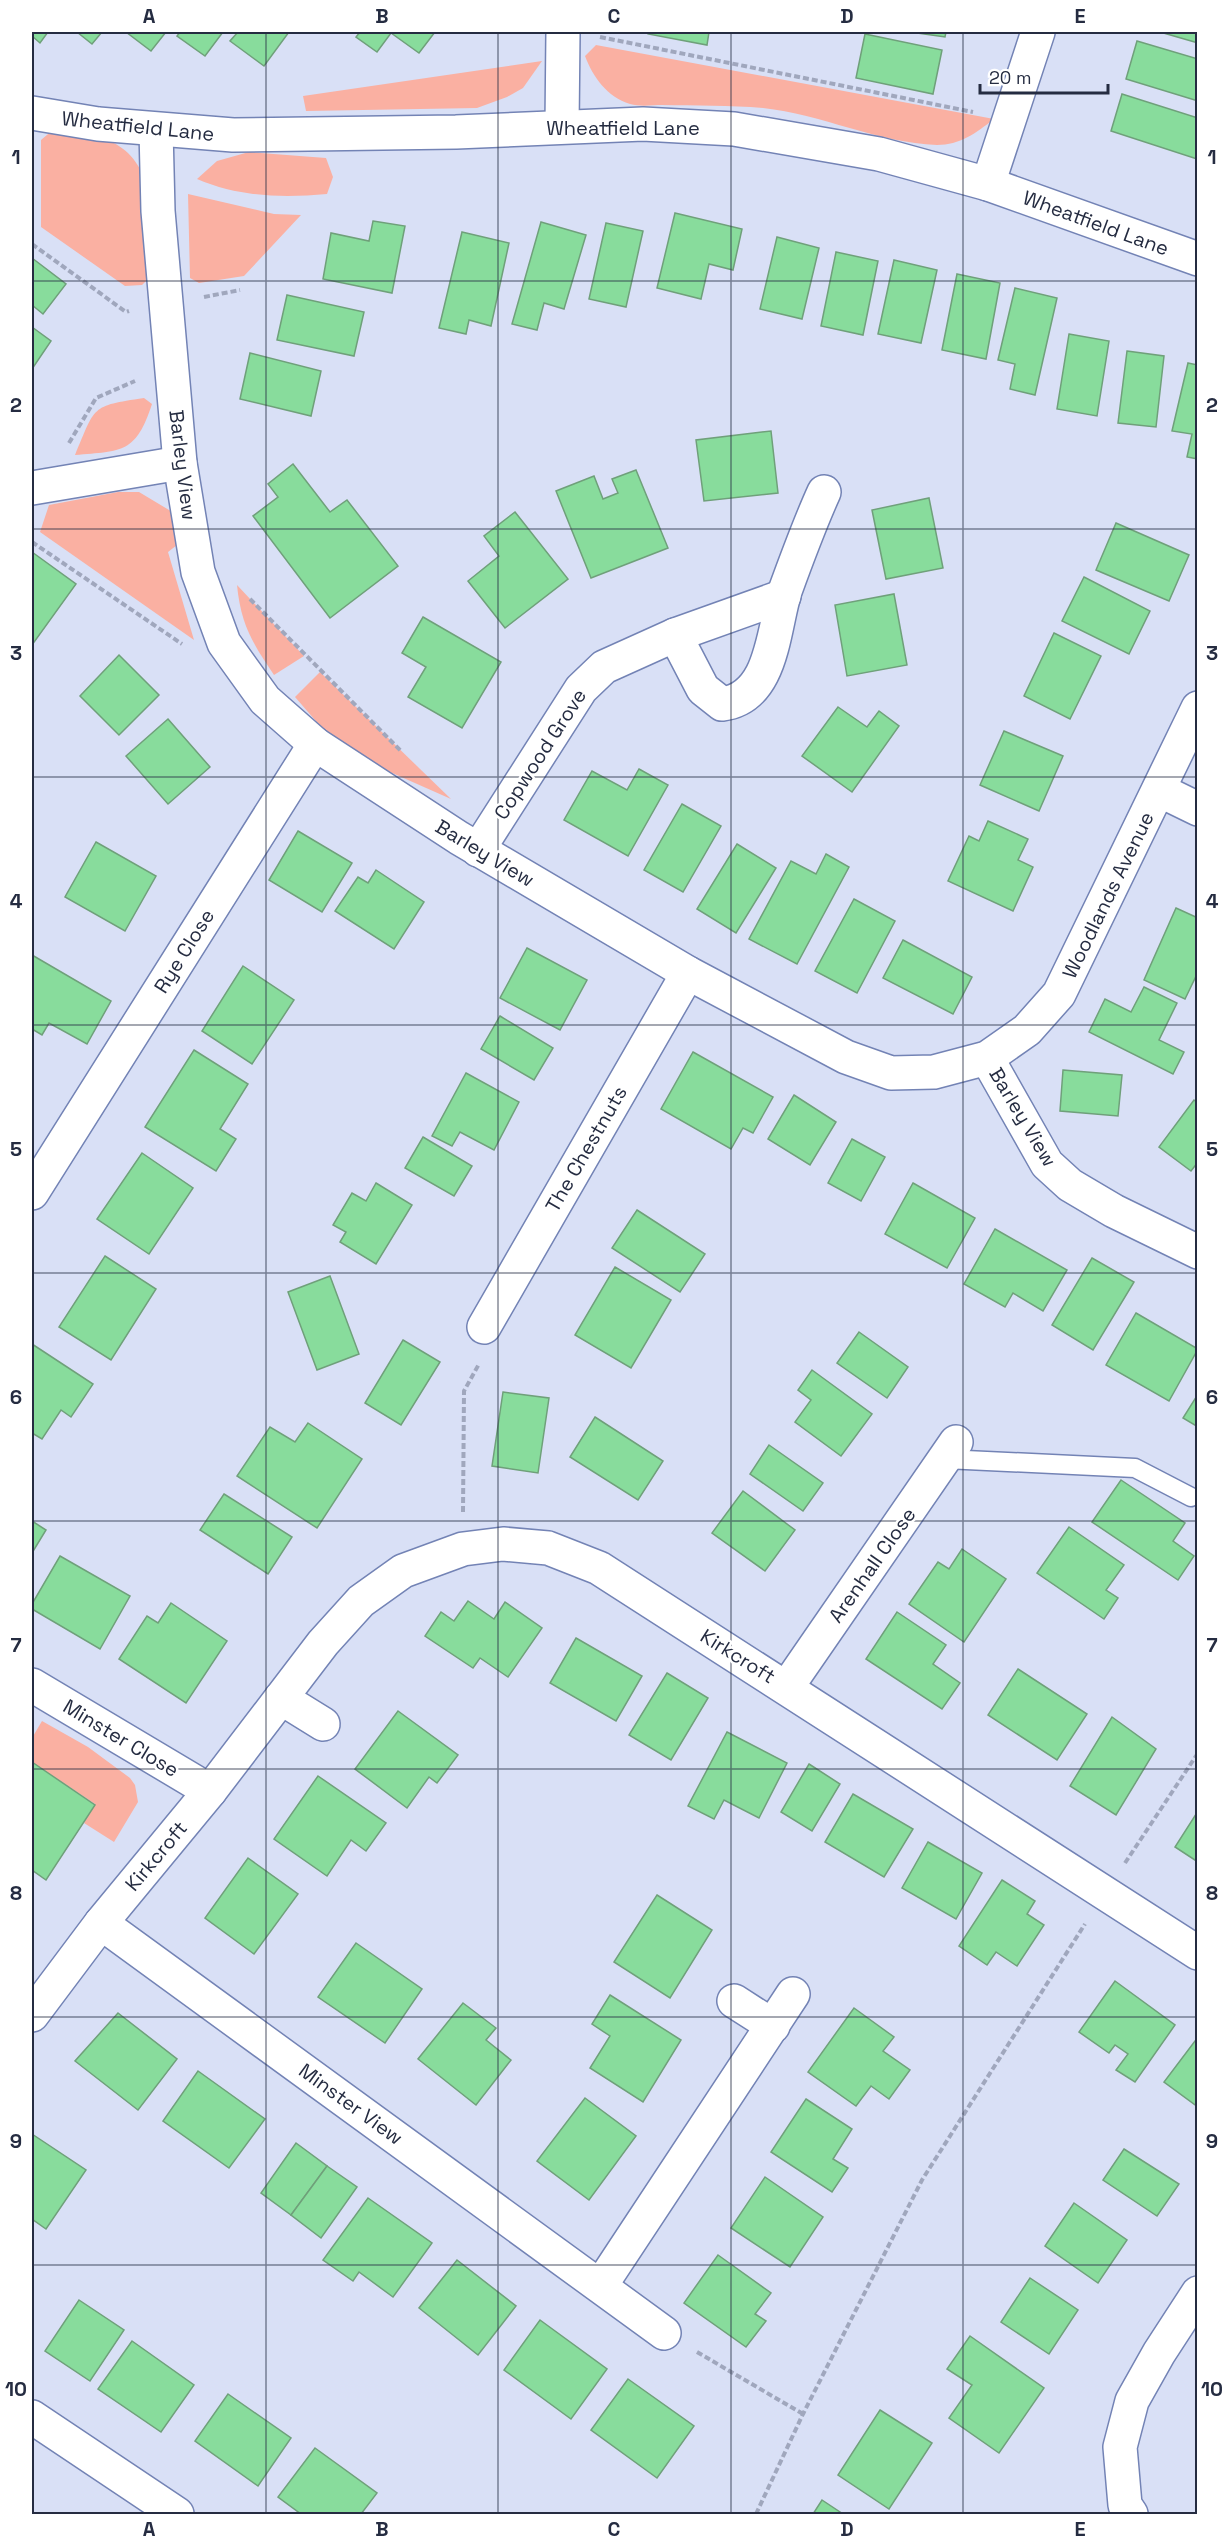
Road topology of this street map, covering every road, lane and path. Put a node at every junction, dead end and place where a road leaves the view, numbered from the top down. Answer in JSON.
{"nodes":[{"id":1,"x":1038,"y":32,"type":"edge"},
{"id":2,"x":562,"y":42,"type":"edge"},
{"id":3,"x":32,"y":113,"type":"edge"},
{"id":4,"x":1011,"y":119,"type":"junction"},
{"id":5,"x":561,"y":126,"type":"junction"},
{"id":6,"x":156,"y":130,"type":"junction"},
{"id":7,"x":988,"y":184,"type":"junction"},
{"id":8,"x":1197,"y":259,"type":"edge"},
{"id":9,"x":171,"y":366,"type":"junction"},
{"id":10,"x":180,"y":463,"type":"junction"},
{"id":11,"x":43,"y":485,"type":"edge"},
{"id":12,"x":824,"y":492,"type":"dead end"},
{"id":13,"x":32,"y":542,"type":"edge"},
{"id":14,"x":245,"y":593,"type":"dead end"},
{"id":15,"x":784,"y":596,"type":"junction"},
{"id":16,"x":675,"y":635,"type":"junction"},
{"id":17,"x":224,"y":643,"type":"junction"},
{"id":18,"x":1197,"y":708,"type":"edge"},
{"id":19,"x":315,"y":744,"type":"junction"},
{"id":20,"x":402,"y":752,"type":"dead end"},
{"id":21,"x":1159,"y":790,"type":"junction"},
{"id":22,"x":1197,"y":809,"type":"edge"},
{"id":23,"x":478,"y":850,"type":"junction"},
{"id":24,"x":688,"y":973,"type":"junction"},
{"id":25,"x":987,"y":1058,"type":"junction"},
{"id":26,"x":43,"y":1151,"type":"edge"},
{"id":27,"x":32,"y":1193,"type":"edge"},
{"id":28,"x":1197,"y":1252,"type":"edge"},
{"id":29,"x":484,"y":1327,"type":"joint"},
{"id":30,"x":951,"y":1450,"type":"joint"},
{"id":31,"x":1191,"y":1497,"type":"dead end"},
{"id":32,"x":463,"y":1549,"type":"junction"},
{"id":33,"x":32,"y":1685,"type":"edge"},
{"id":34,"x":787,"y":1687,"type":"junction"},
{"id":35,"x":281,"y":1698,"type":"junction"},
{"id":36,"x":322,"y":1724,"type":"dead end"},
{"id":37,"x":1197,"y":1753,"type":"edge"},
{"id":38,"x":210,"y":1791,"type":"junction"},
{"id":39,"x":1104,"y":1894,"type":"junction"},
{"id":40,"x":101,"y":1923,"type":"junction"},
{"id":41,"x":1197,"y":1953,"type":"edge"},
{"id":42,"x":794,"y":1994,"type":"dead end"},
{"id":43,"x":734,"y":2001,"type":"dead end"},
{"id":44,"x":32,"y":2015,"type":"edge"},
{"id":45,"x":773,"y":2026,"type":"junction"},
{"id":46,"x":601,"y":2285,"type":"junction"},
{"id":47,"x":1197,"y":2293,"type":"edge"},
{"id":48,"x":664,"y":2333,"type":"joint"},
{"id":49,"x":803,"y":2414,"type":"junction"},
{"id":50,"x":32,"y":2417,"type":"edge"},
{"id":51,"x":1122,"y":2511,"type":"edge"},
{"id":52,"x":177,"y":2514,"type":"edge"},
{"id":53,"x":756,"y":2514,"type":"edge"}],
"edges":[{"from":1,"to":4,"type":"street"},
{"from":2,"to":4,"type":"path"},
{"from":2,"to":5,"type":"street"},
{"from":3,"to":6,"type":"street","name":"Wheatfield Lane"},
{"from":4,"to":7,"type":"street"},
{"from":5,"to":6,"type":"street","name":"Wheatfield Lane"},
{"from":5,"to":7,"type":"street","name":"Wheatfield Lane"},
{"from":6,"to":9,"type":"street","name":"Barley View"},
{"from":7,"to":8,"type":"street","name":"Wheatfield Lane"},
{"from":9,"to":10,"type":"street","name":"Barley View"},
{"from":9,"to":11,"type":"path"},
{"from":10,"to":11,"type":"street"},
{"from":10,"to":17,"type":"street","name":"Barley View"},
{"from":12,"to":15,"type":"street"},
{"from":13,"to":17,"type":"path"},
{"from":14,"to":20,"type":"path"},
{"from":15,"to":16,"type":"street","name":"Copwood Grove"},
{"from":15,"to":16,"type":"street"},
{"from":16,"to":23,"type":"street","name":"Copwood Grove"},
{"from":17,"to":19,"type":"street","name":"Barley View"},
{"from":18,"to":21,"type":"street","name":"Woodlands Avenue"},
{"from":19,"to":23,"type":"street","name":"Barley View"},
{"from":19,"to":26,"type":"street","name":"Rye Close"},
{"from":21,"to":22,"type":"street"},
{"from":21,"to":25,"type":"street","name":"Woodlands Avenue"},
{"from":23,"to":24,"type":"street","name":"Barley View"},
{"from":24,"to":25,"type":"street","name":"Barley View"},
{"from":24,"to":29,"type":"street","name":"The Chestnuts"},
{"from":25,"to":28,"type":"street","name":"Barley View"},
{"from":26,"to":27,"type":"street","name":"Rye Close"},
{"from":29,"to":32,"type":"path"},
{"from":30,"to":31,"type":"lane"},
{"from":30,"to":34,"type":"street","name":"Arenhall Close"},
{"from":32,"to":34,"type":"street","name":"Kirkcroft"},
{"from":32,"to":35,"type":"street","name":"Kirkcroft"},
{"from":33,"to":38,"type":"street","name":"Minster Close"},
{"from":34,"to":39,"type":"street","name":"Kirkcroft"},
{"from":35,"to":36,"type":"street"},
{"from":35,"to":38,"type":"street","name":"Kirkcroft"},
{"from":37,"to":39,"type":"path"},
{"from":38,"to":40,"type":"street","name":"Kirkcroft"},
{"from":39,"to":41,"type":"street","name":"Kirkcroft"},
{"from":39,"to":49,"type":"path"},
{"from":40,"to":44,"type":"street","name":"Kirkcroft"},
{"from":40,"to":46,"type":"street","name":"Minster View"},
{"from":42,"to":45,"type":"street"},
{"from":43,"to":45,"type":"street"},
{"from":45,"to":46,"type":"street"},
{"from":46,"to":48,"type":"street","name":"Minster View"},
{"from":47,"to":51,"type":"street"},
{"from":48,"to":49,"type":"path"},
{"from":49,"to":53,"type":"path"},
{"from":50,"to":52,"type":"street"}]}
